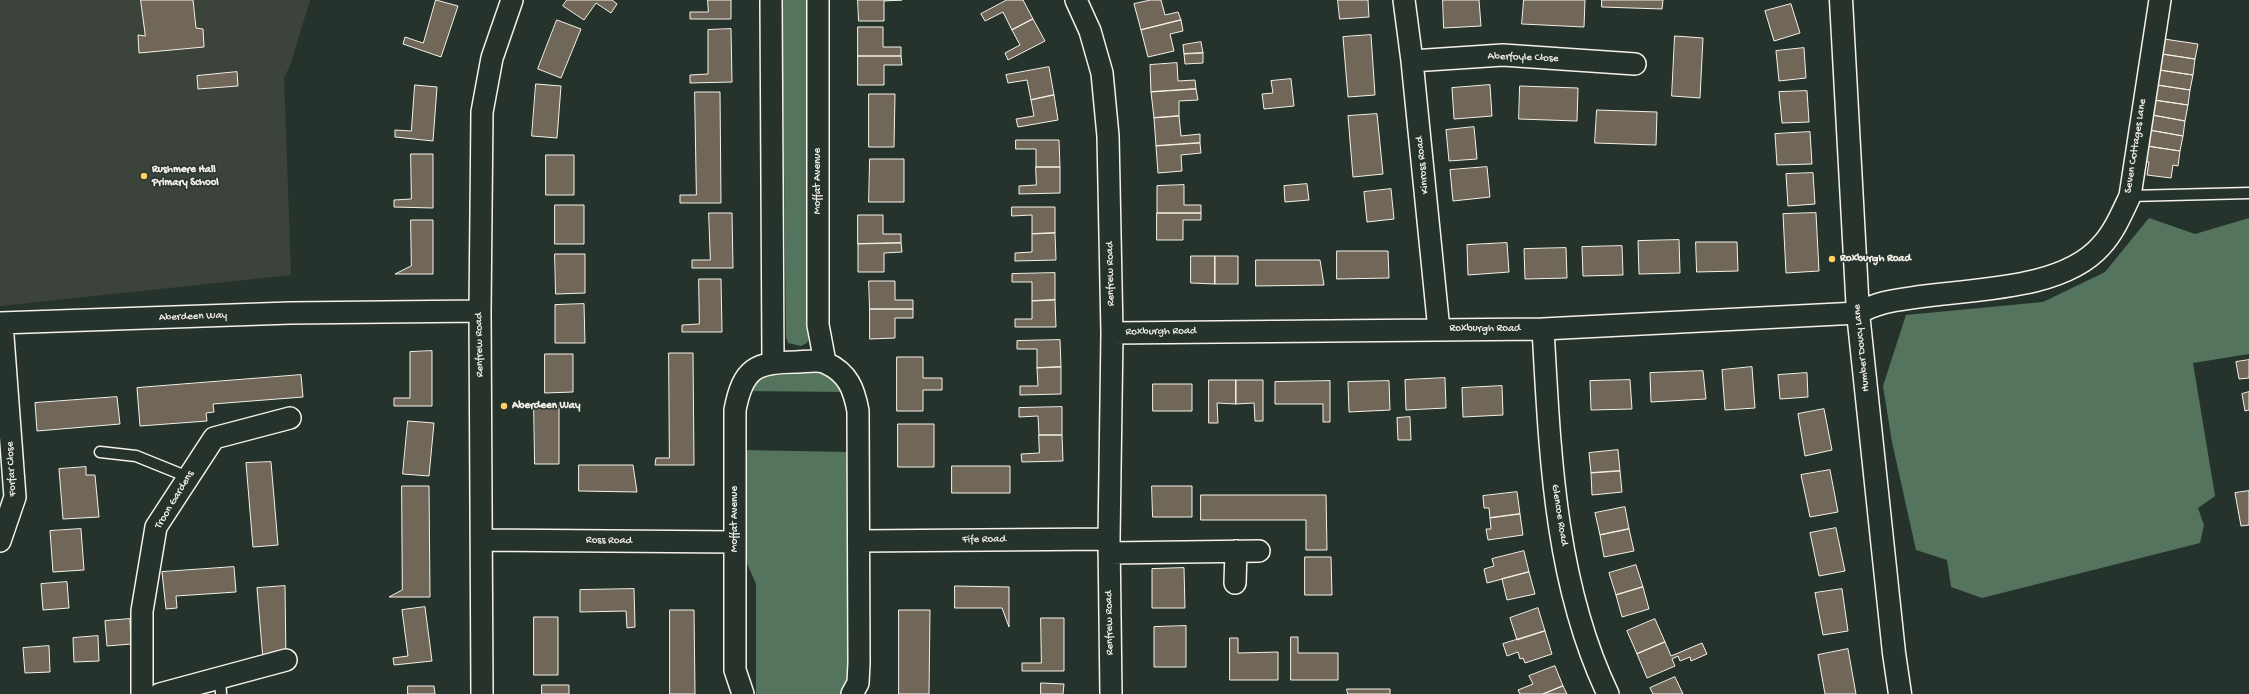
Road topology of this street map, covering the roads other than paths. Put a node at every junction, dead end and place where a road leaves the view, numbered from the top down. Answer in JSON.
{"nodes":[{"id":1,"x":512,"y":0,"type":"edge"},
{"id":2,"x":771,"y":0,"type":"edge"},
{"id":3,"x":818,"y":0,"type":"edge"},
{"id":4,"x":1076,"y":0,"type":"edge"},
{"id":5,"x":1404,"y":0,"type":"edge"},
{"id":6,"x":1841,"y":0,"type":"edge"},
{"id":7,"x":2160,"y":0,"type":"edge"},
{"id":8,"x":1412,"y":61,"type":"junction"},
{"id":9,"x":1635,"y":64,"type":"dead end"},
{"id":10,"x":2249,"y":193,"type":"edge"},
{"id":11,"x":2130,"y":196,"type":"junction"},
{"id":12,"x":480,"y":311,"type":"junction"},
{"id":13,"x":1858,"y":313,"type":"junction"},
{"id":14,"x":1,"y":323,"type":"edge"},
{"id":15,"x":1543,"y":329,"type":"junction"},
{"id":16,"x":1440,"y":330,"type":"junction"},
{"id":17,"x":1112,"y":333,"type":"junction"},
{"id":18,"x":773,"y":362,"type":"junction"},
{"id":19,"x":825,"y":362,"type":"junction"},
{"id":20,"x":290,"y":418,"type":"dead end"},
{"id":21,"x":100,"y":452,"type":"dead end"},
{"id":22,"x":6,"y":463,"type":"edge"},
{"id":23,"x":188,"y":477,"type":"junction"},
{"id":24,"x":482,"y":540,"type":"junction"},
{"id":25,"x":0,"y":541,"type":"edge"},
{"id":26,"x":859,"y":541,"type":"junction"},
{"id":27,"x":735,"y":542,"type":"junction"},
{"id":28,"x":1109,"y":546,"type":"junction"},
{"id":29,"x":1236,"y":551,"type":"junction"},
{"id":30,"x":1259,"y":551,"type":"dead end"},
{"id":31,"x":1235,"y":583,"type":"dead end"},
{"id":32,"x":286,"y":660,"type":"dead end"},
{"id":33,"x":220,"y":686,"type":"edge"},
{"id":34,"x":142,"y":694,"type":"edge"},
{"id":35,"x":160,"y":694,"type":"edge"},
{"id":36,"x":482,"y":694,"type":"edge"},
{"id":37,"x":743,"y":694,"type":"edge"},
{"id":38,"x":852,"y":694,"type":"edge"},
{"id":39,"x":1111,"y":694,"type":"edge"},
{"id":40,"x":1608,"y":694,"type":"edge"},
{"id":41,"x":1900,"y":694,"type":"edge"}],
"edges":[{"from":1,"to":12,"type":"street","name":"Renfrew Road"},
{"from":2,"to":18,"type":"street"},
{"from":3,"to":19,"type":"street","name":"Moffat Avenue"},
{"from":4,"to":17,"type":"street","name":"Renfrew Road"},
{"from":5,"to":8,"type":"street","name":"Kinross Road"},
{"from":6,"to":13,"type":"street","name":"Humber Doucy Lane"},
{"from":7,"to":11,"type":"street","name":"Seven Cottages Lane"},
{"from":8,"to":9,"type":"street","name":"Aberfoyle Close"},
{"from":8,"to":16,"type":"street","name":"Kinross Road"},
{"from":10,"to":11,"type":"lane"},
{"from":11,"to":13,"type":"street","name":"Seven Cottages Lane"},
{"from":12,"to":14,"type":"street","name":"Aberdeen Way"},
{"from":12,"to":24,"type":"street","name":"Renfrew Road"},
{"from":13,"to":15,"type":"street","name":"Roxburgh Road"},
{"from":13,"to":41,"type":"street","name":"Humber Doucy Lane"},
{"from":14,"to":22,"type":"street","name":"Forfar Close"},
{"from":15,"to":16,"type":"street","name":"Roxburgh Road"},
{"from":15,"to":40,"type":"street","name":"Glencoe Road"},
{"from":16,"to":17,"type":"street","name":"Roxburgh Road"},
{"from":17,"to":28,"type":"street","name":"Renfrew Road"},
{"from":18,"to":19,"type":"street","name":"Moffat Avenue"},
{"from":18,"to":27,"type":"street","name":"Moffat Avenue"},
{"from":19,"to":26,"type":"street"},
{"from":20,"to":23,"type":"street","name":"Troon Gardens"},
{"from":21,"to":23,"type":"lane"},
{"from":22,"to":25,"type":"street","name":"Forfar Close"},
{"from":23,"to":34,"type":"street","name":"Troon Gardens"},
{"from":24,"to":27,"type":"street","name":"Ross Road"},
{"from":24,"to":36,"type":"street","name":"Renfrew Road"},
{"from":26,"to":28,"type":"street","name":"Fife Road"},
{"from":26,"to":38,"type":"street"},
{"from":27,"to":37,"type":"street","name":"Moffat Avenue"},
{"from":28,"to":29,"type":"street"},
{"from":28,"to":39,"type":"street","name":"Renfrew Road"},
{"from":29,"to":30,"type":"street"},
{"from":29,"to":31,"type":"street"},
{"from":32,"to":33,"type":"street"},
{"from":33,"to":35,"type":"street"}]}
